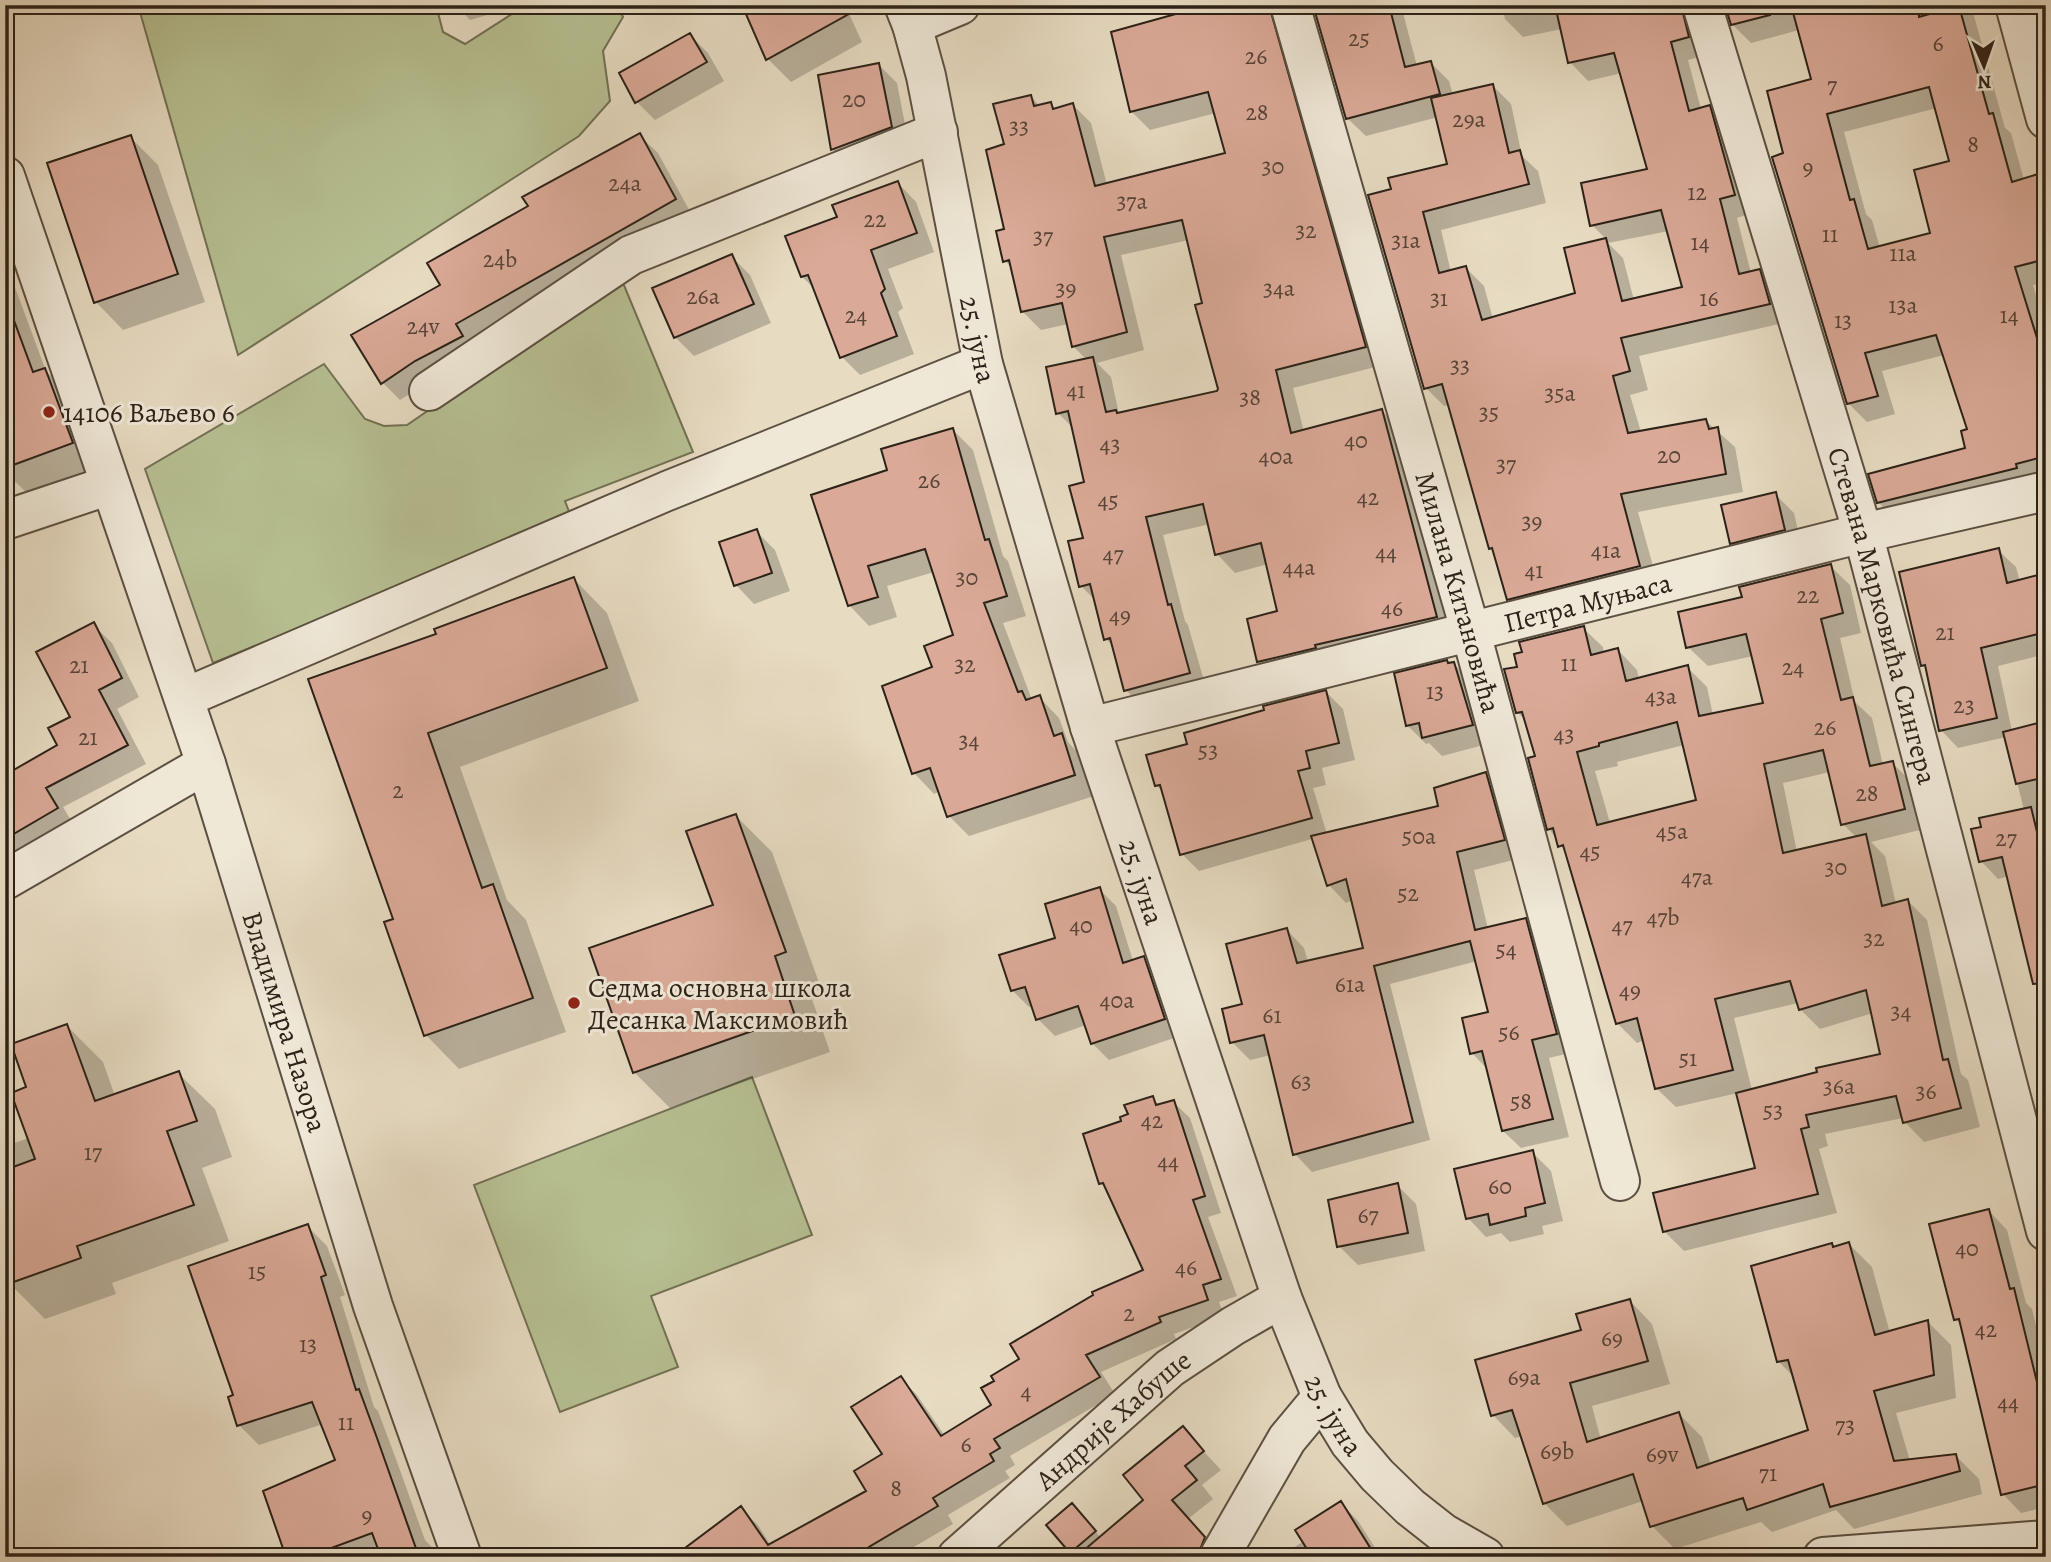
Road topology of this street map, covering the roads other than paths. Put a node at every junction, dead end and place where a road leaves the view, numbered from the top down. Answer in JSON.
{"nodes":[{"id":1,"x":961,"y":5,"type":"edge"},
{"id":2,"x":1290,"y":5,"type":"edge"},
{"id":3,"x":1702,"y":5,"type":"edge"},
{"id":4,"x":2015,"y":5,"type":"edge"},
{"id":5,"x":908,"y":15,"type":"edge"},
{"id":6,"x":2046,"y":119,"type":"edge"},
{"id":7,"x":938,"y":132,"type":"junction"},
{"id":8,"x":5,"y":176,"type":"edge"},
{"id":9,"x":983,"y":365,"type":"junction"},
{"id":10,"x":429,"y":391,"type":"dead end"},
{"id":11,"x":110,"y":485,"type":"junction"},
{"id":12,"x":2046,"y":491,"type":"edge"},
{"id":13,"x":5,"y":520,"type":"edge"},
{"id":14,"x":1863,"y":533,"type":"junction"},
{"id":15,"x":1471,"y":633,"type":"junction"},
{"id":16,"x":184,"y":698,"type":"junction"},
{"id":17,"x":1090,"y":727,"type":"junction"},
{"id":18,"x":206,"y":764,"type":"junction"},
{"id":19,"x":5,"y":880,"type":"edge"},
{"id":20,"x":1620,"y":1181,"type":"dead end"},
{"id":21,"x":2046,"y":1231,"type":"edge"},
{"id":22,"x":1282,"y":1298,"type":"junction"},
{"id":23,"x":1322,"y":1396,"type":"junction"},
{"id":24,"x":2046,"y":1540,"type":"edge"},
{"id":25,"x":462,"y":1557,"type":"edge"},
{"id":26,"x":957,"y":1557,"type":"edge"},
{"id":27,"x":1219,"y":1557,"type":"edge"},
{"id":28,"x":1485,"y":1557,"type":"edge"},
{"id":29,"x":1823,"y":1557,"type":"edge"}],
"edges":[{"from":1,"to":5,"type":"street"},
{"from":2,"to":15,"type":"street","name":"Милана Китановића"},
{"from":3,"to":14,"type":"street","name":"Стевана Марковића Сингера"},
{"from":4,"to":6,"type":"street"},
{"from":5,"to":7,"type":"street","name":"25. јуна"},
{"from":7,"to":9,"type":"street","name":"25. јуна"},
{"from":7,"to":10,"type":"street"},
{"from":8,"to":11,"type":"street","name":"Владимира Назора"},
{"from":9,"to":16,"type":"street"},
{"from":9,"to":17,"type":"street","name":"25. јуна"},
{"from":11,"to":13,"type":"street"},
{"from":11,"to":16,"type":"street","name":"Владимира Назора"},
{"from":12,"to":14,"type":"street","name":"Петра Муњаса"},
{"from":14,"to":15,"type":"street","name":"Петра Муњаса"},
{"from":14,"to":21,"type":"street","name":"Стевана Марковића Сингера"},
{"from":15,"to":17,"type":"street","name":"Петра Муњаса"},
{"from":15,"to":20,"type":"street","name":"Милана Китановића"},
{"from":16,"to":18,"type":"street","name":"Владимира Назора"},
{"from":17,"to":22,"type":"street","name":"25. јуна"},
{"from":18,"to":19,"type":"street"},
{"from":18,"to":25,"type":"street","name":"Владимира Назора"},
{"from":22,"to":23,"type":"street","name":"25. јуна"},
{"from":22,"to":26,"type":"street","name":"Андрије Хабуше"},
{"from":23,"to":27,"type":"street"},
{"from":23,"to":28,"type":"street","name":"25. јуна"},
{"from":24,"to":29,"type":"street"}]}
